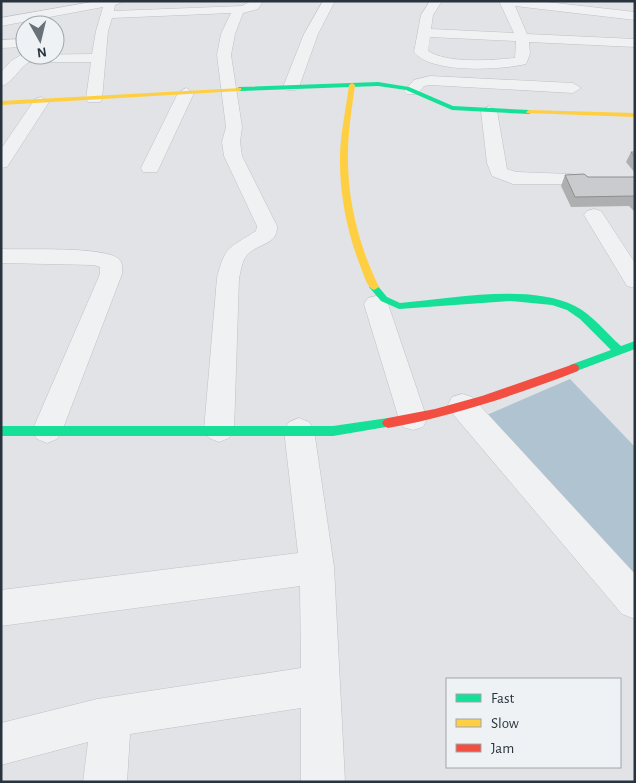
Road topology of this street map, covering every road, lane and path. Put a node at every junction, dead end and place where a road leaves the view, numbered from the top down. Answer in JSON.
{"nodes":[{"id":1,"x":257,"y":1,"type":"edge"},
{"id":2,"x":329,"y":1,"type":"edge"},
{"id":3,"x":436,"y":1,"type":"edge"},
{"id":4,"x":506,"y":1,"type":"edge"},
{"id":5,"x":67,"y":5,"type":"edge"},
{"id":6,"x":579,"y":5,"type":"edge"},
{"id":7,"x":28,"y":6,"type":"dead end"},
{"id":8,"x":112,"y":6,"type":"edge"},
{"id":9,"x":241,"y":9,"type":"junction"},
{"id":10,"x":44,"y":13,"type":"junction"},
{"id":11,"x":635,"y":16,"type":"edge"},
{"id":12,"x":1,"y":22,"type":"edge"},
{"id":13,"x":423,"y":33,"type":"junction"},
{"id":14,"x":522,"y":37,"type":"junction"},
{"id":15,"x":15,"y":43,"type":"edge"},
{"id":16,"x":84,"y":43,"type":"dead end"},
{"id":17,"x":635,"y":43,"type":"edge"},
{"id":18,"x":1,"y":44,"type":"edge"},
{"id":19,"x":100,"y":51,"type":"junction"},
{"id":20,"x":521,"y":61,"type":"junction"},
{"id":21,"x":1,"y":82,"type":"edge"},
{"id":22,"x":352,"y":85,"type":"junction"},
{"id":23,"x":532,"y":85,"type":"junction"},
{"id":24,"x":291,"y":87,"type":"junction"},
{"id":25,"x":573,"y":88,"type":"dead end"},
{"id":26,"x":228,"y":91,"type":"junction"},
{"id":27,"x":412,"y":91,"type":"junction"},
{"id":28,"x":186,"y":93,"type":"junction"},
{"id":29,"x":94,"y":99,"type":"junction"},
{"id":30,"x":41,"y":102,"type":"junction"},
{"id":31,"x":1,"y":103,"type":"edge"},
{"id":32,"x":489,"y":111,"type":"junction"},
{"id":33,"x":541,"y":112,"type":"junction"},
{"id":34,"x":635,"y":115,"type":"edge"},
{"id":35,"x":1,"y":163,"type":"edge"},
{"id":36,"x":150,"y":168,"type":"dead end"},
{"id":37,"x":571,"y":180,"type":"edge"},
{"id":38,"x":594,"y":215,"type":"dead end"},
{"id":39,"x":1,"y":256,"type":"edge"},
{"id":40,"x":635,"y":281,"type":"edge"},
{"id":41,"x":376,"y":304,"type":"dead end"},
{"id":42,"x":635,"y":345,"type":"edge"},
{"id":43,"x":619,"y":351,"type":"junction"},
{"id":44,"x":462,"y":405,"type":"junction"},
{"id":45,"x":413,"y":419,"type":"junction"},
{"id":46,"x":219,"y":430,"type":"junction"},
{"id":47,"x":299,"y":430,"type":"junction"},
{"id":48,"x":47,"y":431,"type":"junction"},
{"id":49,"x":1,"y":432,"type":"edge"},
{"id":50,"x":317,"y":568,"type":"junction"},
{"id":51,"x":634,"y":600,"type":"edge"},
{"id":52,"x":1,"y":608,"type":"edge"},
{"id":53,"x":320,"y":685,"type":"junction"},
{"id":54,"x":111,"y":717,"type":"junction"},
{"id":55,"x":1,"y":744,"type":"edge"},
{"id":56,"x":105,"y":782,"type":"edge"},
{"id":57,"x":323,"y":782,"type":"edge"}],
"edges":[{"from":1,"to":9,"type":"street"},
{"from":2,"to":24,"type":"street"},
{"from":3,"to":13,"type":"street"},
{"from":4,"to":6,"type":"street"},
{"from":4,"to":14,"type":"street"},
{"from":5,"to":8,"type":"street"},
{"from":5,"to":10,"type":"street"},
{"from":6,"to":11,"type":"street"},
{"from":7,"to":10,"type":"street"},
{"from":8,"to":9,"type":"street"},
{"from":8,"to":19,"type":"street"},
{"from":9,"to":26,"type":"street"},
{"from":10,"to":12,"type":"street"},
{"from":13,"to":14,"type":"street"},
{"from":13,"to":20,"type":"street"},
{"from":14,"to":17,"type":"street"},
{"from":14,"to":20,"type":"street"},
{"from":15,"to":18,"type":"street"},
{"from":16,"to":19,"type":"street"},
{"from":19,"to":21,"type":"street"},
{"from":19,"to":29,"type":"street"},
{"from":20,"to":23,"type":"street"},
{"from":22,"to":24,"type":"street"},
{"from":22,"to":27,"type":"street"},
{"from":22,"to":43,"type":"street"},
{"from":23,"to":25,"type":"street"},
{"from":23,"to":27,"type":"street"},
{"from":23,"to":33,"type":"street"},
{"from":24,"to":26,"type":"street"},
{"from":26,"to":28,"type":"street"},
{"from":26,"to":46,"type":"street"},
{"from":27,"to":32,"type":"street"},
{"from":28,"to":29,"type":"street"},
{"from":28,"to":36,"type":"street"},
{"from":29,"to":30,"type":"street"},
{"from":30,"to":31,"type":"street"},
{"from":30,"to":35,"type":"street"},
{"from":32,"to":33,"type":"street"},
{"from":32,"to":37,"type":"street"},
{"from":33,"to":34,"type":"street"},
{"from":38,"to":40,"type":"street"},
{"from":39,"to":48,"type":"street"},
{"from":41,"to":45,"type":"street"},
{"from":42,"to":43,"type":"street"},
{"from":43,"to":44,"type":"street"},
{"from":44,"to":45,"type":"street"},
{"from":44,"to":51,"type":"street"},
{"from":45,"to":47,"type":"street"},
{"from":46,"to":47,"type":"street"},
{"from":46,"to":48,"type":"street"},
{"from":47,"to":50,"type":"street"},
{"from":48,"to":49,"type":"street"},
{"from":50,"to":52,"type":"street"},
{"from":50,"to":53,"type":"street"},
{"from":53,"to":54,"type":"street"},
{"from":53,"to":57,"type":"street"},
{"from":54,"to":55,"type":"street"},
{"from":54,"to":56,"type":"street"}]}
